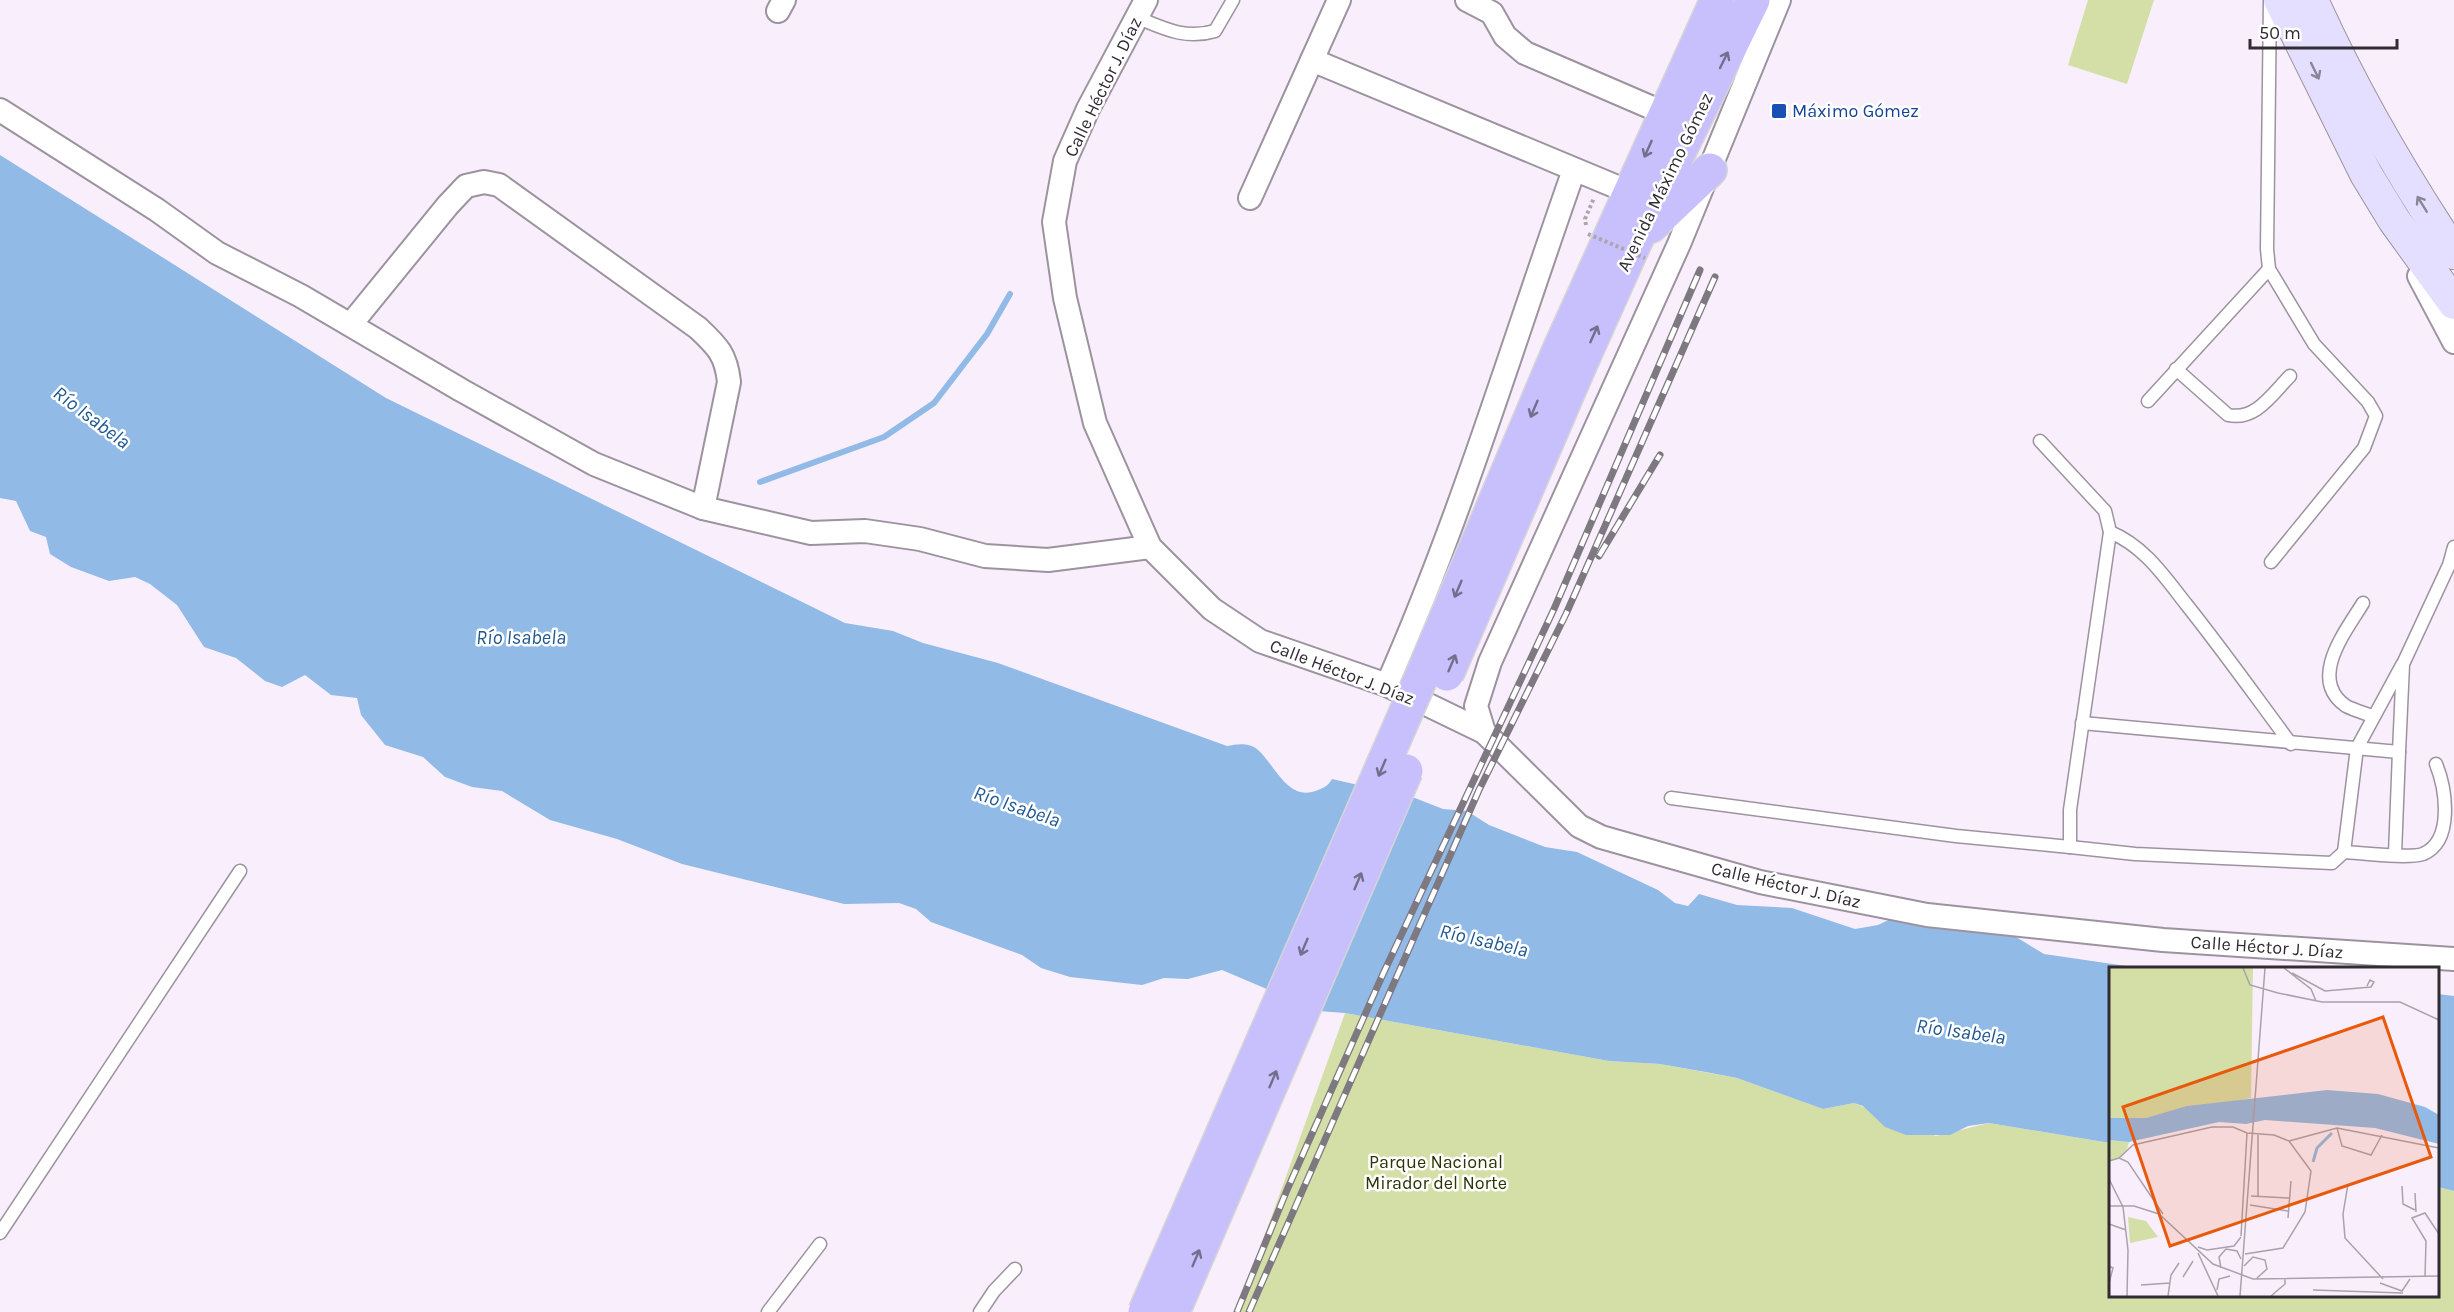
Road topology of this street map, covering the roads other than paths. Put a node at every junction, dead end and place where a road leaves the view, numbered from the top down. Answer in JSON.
{"nodes":[{"id":1,"x":1233,"y":0,"type":"edge"},
{"id":2,"x":1339,"y":0,"type":"edge"},
{"id":3,"x":1467,"y":0,"type":"edge"},
{"id":4,"x":1717,"y":0,"type":"edge"},
{"id":5,"x":1753,"y":0,"type":"edge"},
{"id":6,"x":1779,"y":0,"type":"edge"},
{"id":7,"x":2270,"y":0,"type":"edge"},
{"id":8,"x":2280,"y":0,"type":"edge"},
{"id":9,"x":2312,"y":0,"type":"edge"},
{"id":10,"x":1141,"y":8,"type":"edge"},
{"id":11,"x":1312,"y":60,"type":"junction"},
{"id":12,"x":0,"y":110,"type":"edge"},
{"id":13,"x":1664,"y":113,"type":"junction"},
{"id":14,"x":1574,"y":170,"type":"junction"},
{"id":15,"x":1710,"y":171,"type":"junction"},
{"id":16,"x":2366,"y":174,"type":"junction"},
{"id":17,"x":1629,"y":192,"type":"junction"},
{"id":18,"x":1250,"y":198,"type":"dead end"},
{"id":19,"x":1641,"y":249,"type":"junction"},
{"id":20,"x":2454,"y":253,"type":"edge"},
{"id":21,"x":2270,"y":269,"type":"junction"},
{"id":22,"x":2454,"y":303,"type":"edge"},
{"id":23,"x":351,"y":324,"type":"junction"},
{"id":24,"x":2454,"y":342,"type":"edge"},
{"id":25,"x":1568,"y":360,"type":"junction"},
{"id":26,"x":2176,"y":369,"type":"junction"},
{"id":27,"x":2290,"y":376,"type":"dead end"},
{"id":28,"x":2148,"y":401,"type":"dead end"},
{"id":29,"x":2040,"y":441,"type":"dead end"},
{"id":30,"x":704,"y":507,"type":"junction"},
{"id":31,"x":2110,"y":532,"type":"junction"},
{"id":32,"x":1150,"y":547,"type":"junction"},
{"id":33,"x":2454,"y":547,"type":"edge"},
{"id":34,"x":2271,"y":562,"type":"dead end"},
{"id":35,"x":2363,"y":603,"type":"dead end"},
{"id":36,"x":2403,"y":664,"type":"junction"},
{"id":37,"x":1387,"y":686,"type":"junction"},
{"id":38,"x":2372,"y":716,"type":"junction"},
{"id":39,"x":2082,"y":723,"type":"junction"},
{"id":40,"x":1484,"y":732,"type":"junction"},
{"id":41,"x":2291,"y":744,"type":"junction"},
{"id":42,"x":2357,"y":748,"type":"junction"},
{"id":43,"x":2399,"y":752,"type":"junction"},
{"id":44,"x":2436,"y":764,"type":"dead end"},
{"id":45,"x":1671,"y":798,"type":"dead end"},
{"id":46,"x":2070,"y":847,"type":"junction"},
{"id":47,"x":2344,"y":852,"type":"junction"},
{"id":48,"x":2395,"y":854,"type":"junction"},
{"id":49,"x":240,"y":871,"type":"dead end"},
{"id":50,"x":2454,"y":959,"type":"edge"},
{"id":51,"x":0,"y":1233,"type":"edge"},
{"id":52,"x":820,"y":1244,"type":"dead end"},
{"id":53,"x":1016,"y":1269,"type":"dead end"},
{"id":54,"x":768,"y":1312,"type":"edge"},
{"id":55,"x":980,"y":1312,"type":"edge"},
{"id":56,"x":1145,"y":1312,"type":"edge"},
{"id":57,"x":1173,"y":1312,"type":"edge"}],
"edges":[{"from":1,"to":10,"type":"lane"},
{"from":2,"to":11,"type":"street"},
{"from":3,"to":13,"type":"street"},
{"from":4,"to":13,"type":"main road","name":"Avenida Máximo Gómez"},
{"from":19,"to":5,"type":"main road","name":"Avenida Máximo Gómez","one_way":true},
{"from":6,"to":15,"type":"street"},
{"from":7,"to":21,"type":"lane"},
{"from":8,"to":16,"type":"main road","one_way":true},
{"from":20,"to":9,"type":"main road","one_way":true},
{"from":10,"to":32,"type":"street","name":"Calle Héctor J. Díaz"},
{"from":11,"to":14,"type":"street"},
{"from":11,"to":18,"type":"street"},
{"from":12,"to":23,"type":"street"},
{"from":13,"to":17,"type":"main road","name":"Avenida Máximo Gómez","one_way":true},
{"from":14,"to":17,"type":"street"},
{"from":14,"to":37,"type":"street"},
{"from":15,"to":19,"type":"main road"},
{"from":15,"to":40,"type":"street"},
{"from":16,"to":22,"type":"main road"},
{"from":16,"to":24,"type":"street"},
{"from":17,"to":25,"type":"main road","name":"Avenida Máximo Gómez"},
{"from":25,"to":19,"type":"main road","name":"Avenida Máximo Gómez","one_way":true},
{"from":21,"to":26,"type":"lane"},
{"from":21,"to":34,"type":"lane"},
{"from":23,"to":30,"type":"street"},
{"from":23,"to":30,"type":"street"},
{"from":25,"to":56,"type":"main road","one_way":true,"bridge":true},
{"from":57,"to":25,"type":"main road","one_way":true,"bridge":true},
{"from":26,"to":27,"type":"lane"},
{"from":26,"to":28,"type":"lane"},
{"from":29,"to":31,"type":"lane"},
{"from":30,"to":32,"type":"street"},
{"from":31,"to":39,"type":"lane"},
{"from":31,"to":41,"type":"lane"},
{"from":32,"to":37,"type":"street","name":"Calle Héctor J. Díaz"},
{"from":33,"to":36,"type":"lane"},
{"from":35,"to":38,"type":"lane"},
{"from":36,"to":38,"type":"lane"},
{"from":36,"to":43,"type":"lane"},
{"from":37,"to":40,"type":"street","name":"Calle Héctor J. Díaz"},
{"from":38,"to":42,"type":"lane"},
{"from":39,"to":41,"type":"lane"},
{"from":39,"to":46,"type":"lane"},
{"from":40,"to":50,"type":"street","name":"Calle Héctor J. Díaz"},
{"from":41,"to":42,"type":"lane"},
{"from":42,"to":43,"type":"lane"},
{"from":42,"to":47,"type":"lane"},
{"from":43,"to":48,"type":"lane"},
{"from":44,"to":48,"type":"lane"},
{"from":45,"to":46,"type":"lane"},
{"from":46,"to":47,"type":"lane"},
{"from":47,"to":48,"type":"lane"},
{"from":49,"to":51,"type":"lane"},
{"from":52,"to":54,"type":"lane"},
{"from":53,"to":55,"type":"lane"}]}
